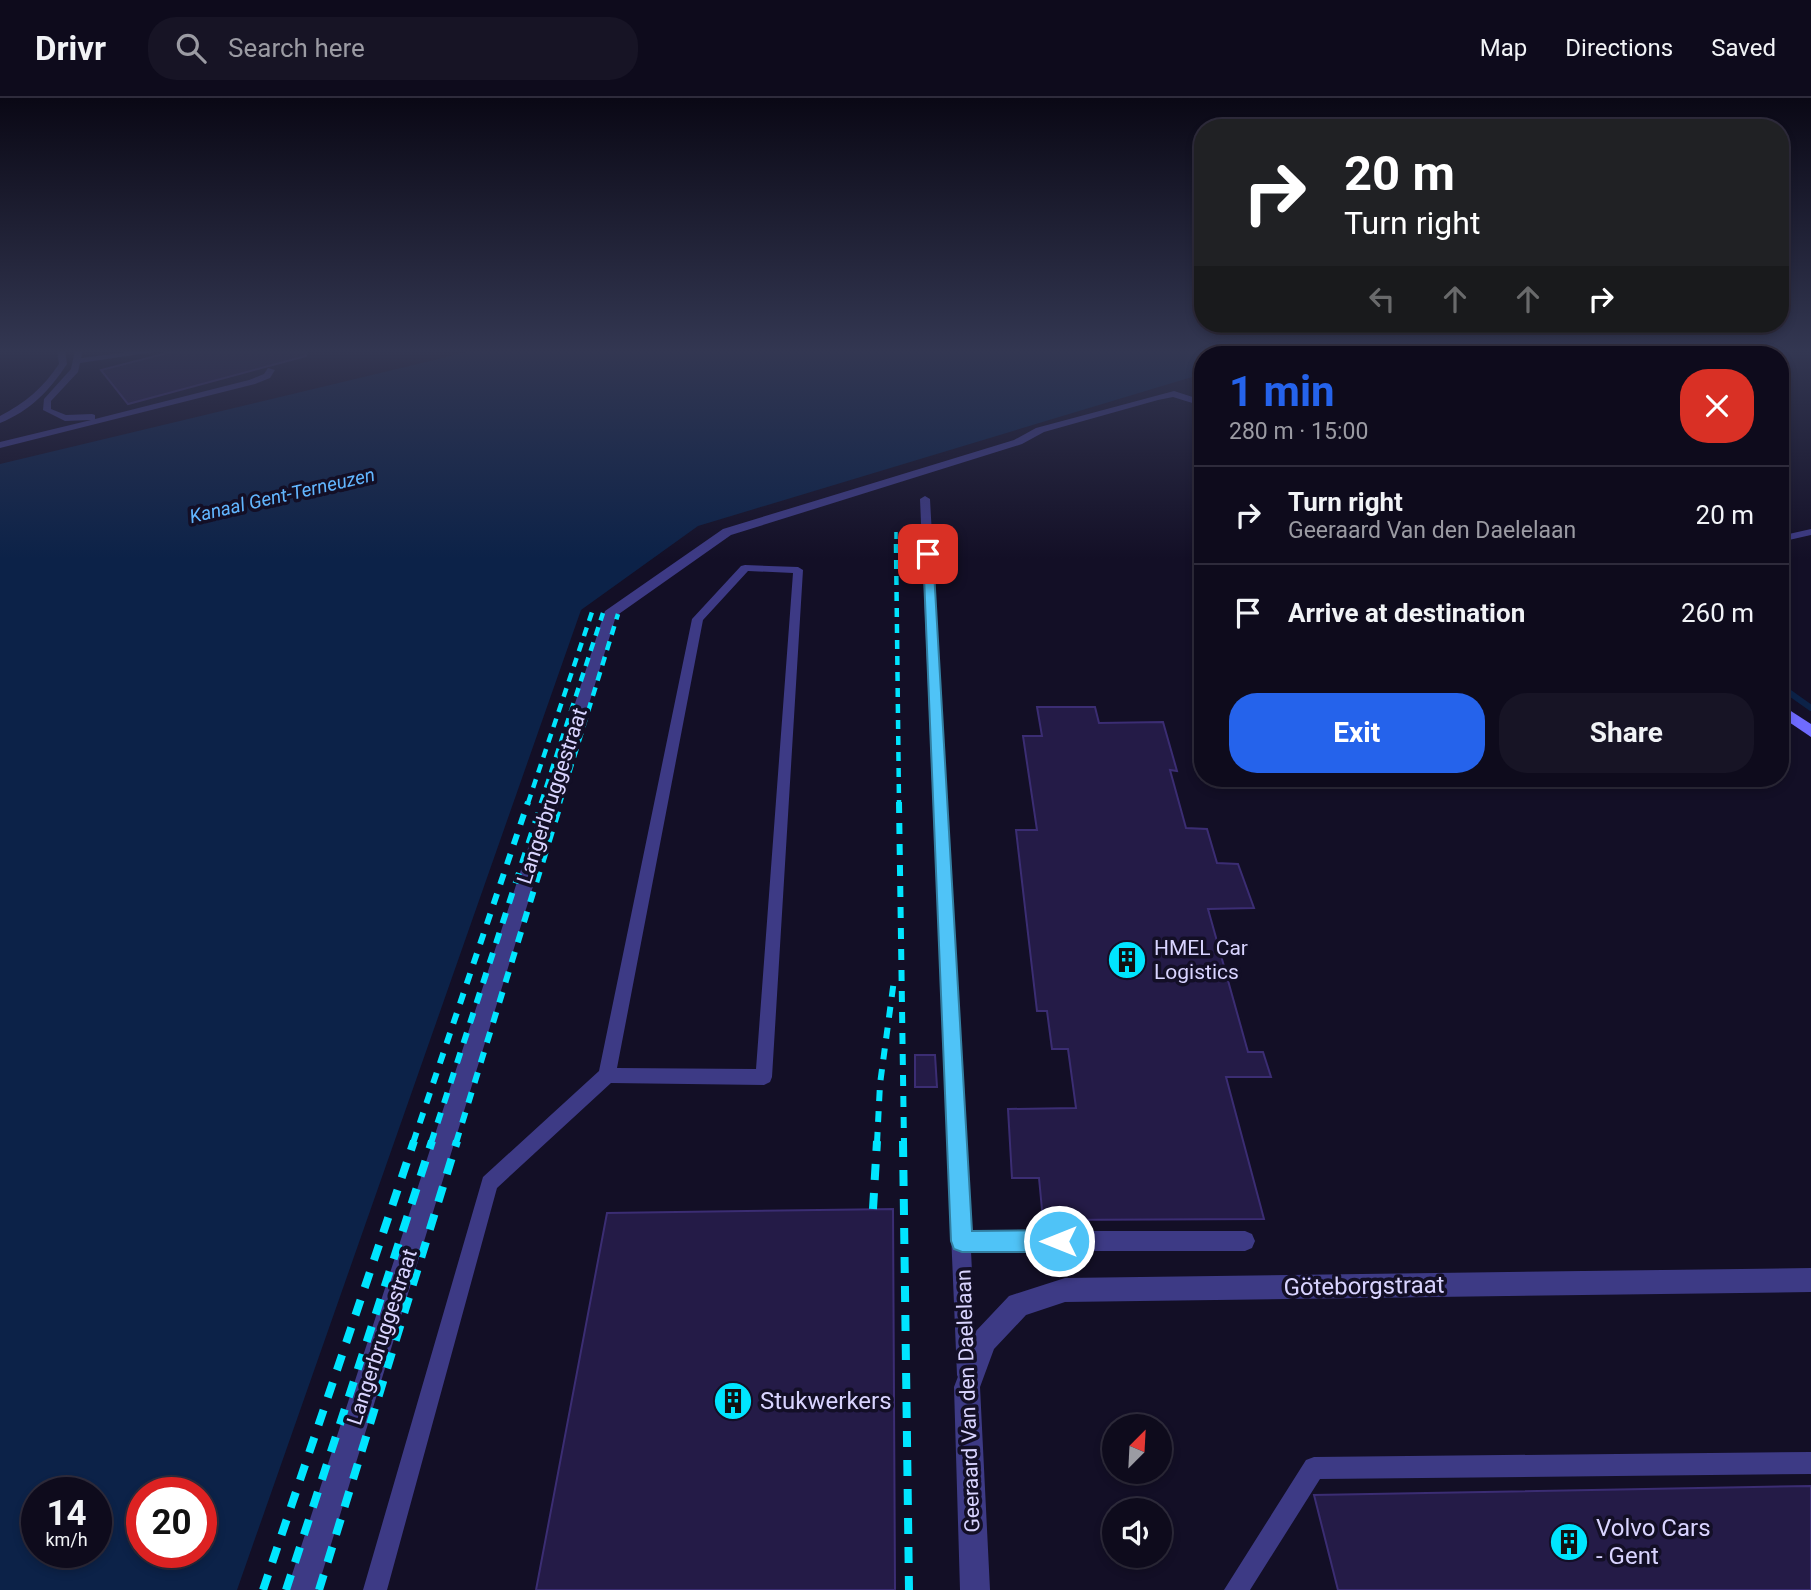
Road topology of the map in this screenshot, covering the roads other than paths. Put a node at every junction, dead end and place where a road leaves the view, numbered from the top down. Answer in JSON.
{"nodes":[{"id":1,"x":101,"y":420,"type":"edge"},
{"id":2,"x":1075,"y":420,"type":"edge"},
{"id":3,"x":0,"y":445,"type":"edge"},
{"id":4,"x":925,"y":499,"type":"dead end"},
{"id":5,"x":1811,"y":532,"type":"edge"},
{"id":6,"x":1789,"y":537,"type":"edge"},
{"id":7,"x":1789,"y":716,"type":"edge"},
{"id":8,"x":1811,"y":732,"type":"edge"},
{"id":9,"x":607,"y":1075,"type":"junction"},
{"id":10,"x":962,"y":1241,"type":"junction"},
{"id":11,"x":1245,"y":1241,"type":"dead end"},
{"id":12,"x":1811,"y":1280,"type":"edge"},
{"id":13,"x":967,"y":1387,"type":"junction"},
{"id":14,"x":1811,"y":1463,"type":"edge"},
{"id":15,"x":302,"y":1590,"type":"edge"},
{"id":16,"x":375,"y":1590,"type":"edge"},
{"id":17,"x":975,"y":1590,"type":"edge"},
{"id":18,"x":1236,"y":1590,"type":"edge"}],
"edges":[{"from":1,"to":3,"type":"lane"},
{"from":2,"to":15,"type":"street","name":"Langerbruggestraat"},
{"from":4,"to":10,"type":"lane","name":"Geeraard Van den Daelelaan"},
{"from":5,"to":6,"type":"lane"},
{"from":7,"to":8,"type":"main road"},
{"from":9,"to":9,"type":"lane"},
{"from":9,"to":16,"type":"lane"},
{"from":10,"to":11,"type":"lane"},
{"from":10,"to":13,"type":"lane","name":"Geeraard Van den Daelelaan"},
{"from":12,"to":13,"type":"street","name":"Göteborgstraat"},
{"from":13,"to":17,"type":"street","name":"Geeraard Van den Daelelaan"},
{"from":14,"to":18,"type":"lane"}]}
